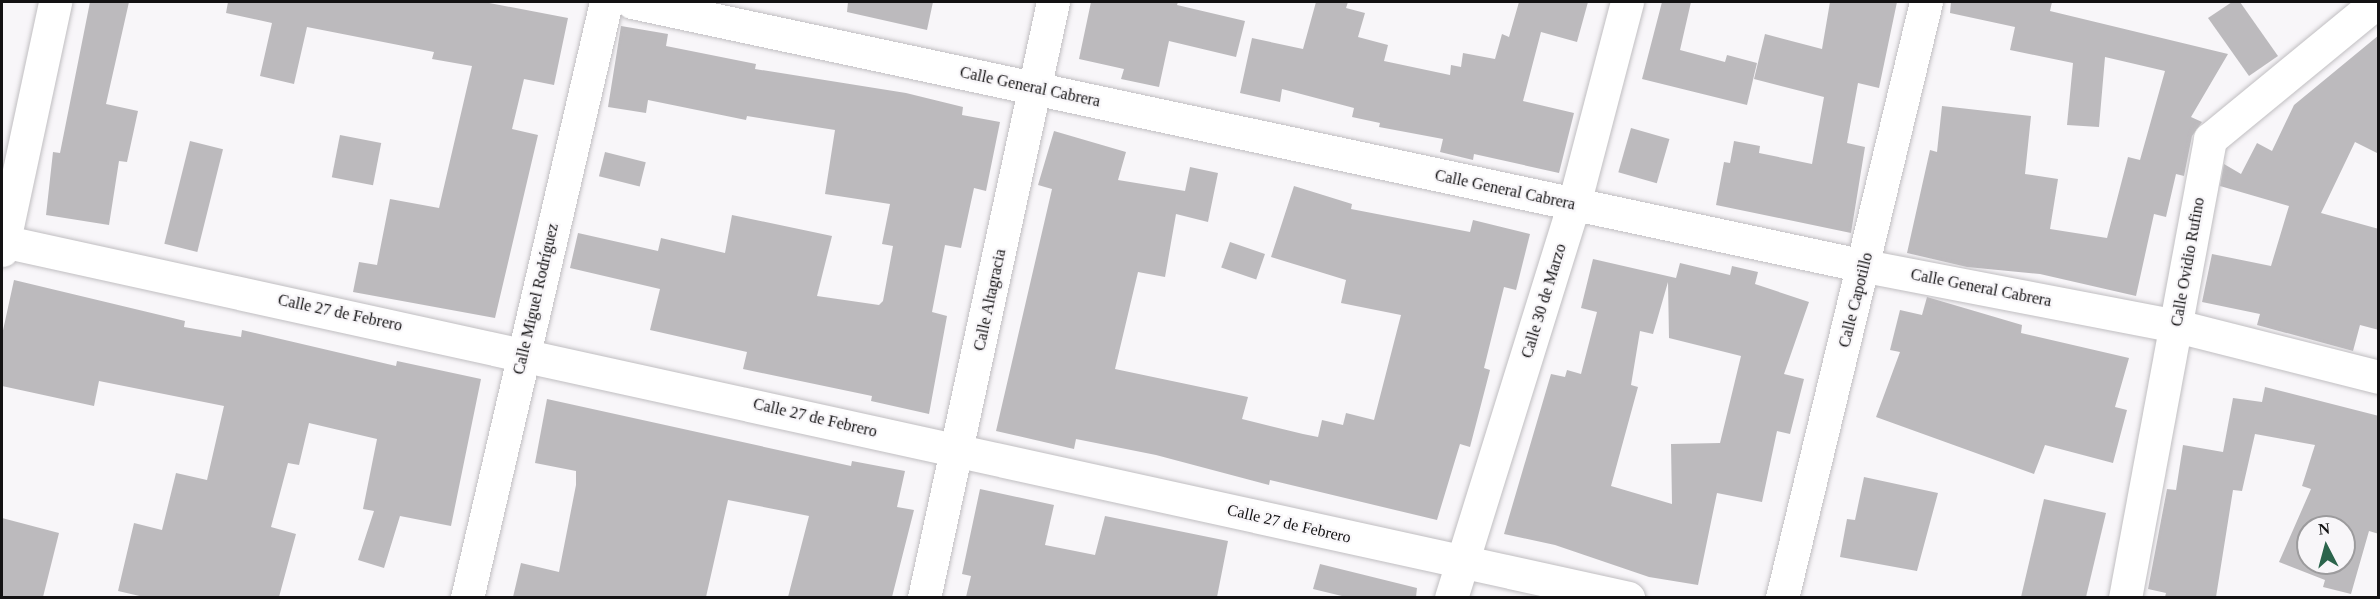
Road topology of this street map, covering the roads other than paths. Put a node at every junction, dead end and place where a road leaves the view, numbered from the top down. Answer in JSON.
{"nodes":[{"id":1,"x":55,"y":2,"type":"edge"},
{"id":2,"x":606,"y":2,"type":"edge"},
{"id":3,"x":632,"y":2,"type":"edge"},
{"id":4,"x":1053,"y":2,"type":"edge"},
{"id":5,"x":1627,"y":2,"type":"edge"},
{"id":6,"x":1926,"y":2,"type":"edge"},
{"id":7,"x":2377,"y":2,"type":"edge"},
{"id":8,"x":1035,"y":88,"type":"junction"},
{"id":9,"x":1574,"y":204,"type":"junction"},
{"id":10,"x":2,"y":244,"type":"edge"},
{"id":11,"x":1865,"y":266,"type":"junction"},
{"id":12,"x":2177,"y":326,"type":"junction"},
{"id":13,"x":524,"y":352,"type":"junction"},
{"id":14,"x":2379,"y":377,"type":"edge"},
{"id":15,"x":958,"y":450,"type":"junction"},
{"id":16,"x":1461,"y":563,"type":"junction"},
{"id":17,"x":467,"y":597,"type":"edge"},
{"id":18,"x":924,"y":597,"type":"edge"},
{"id":19,"x":1451,"y":597,"type":"edge"},
{"id":20,"x":1628,"y":597,"type":"edge"},
{"id":21,"x":1782,"y":597,"type":"edge"},
{"id":22,"x":2125,"y":597,"type":"edge"}],
"edges":[{"from":1,"to":10,"type":"street"},
{"from":2,"to":13,"type":"street","name":"Calle Miguel Rodríguez"},
{"from":3,"to":8,"type":"street","name":"Calle General Cabrera"},
{"from":4,"to":8,"type":"street","name":"Calle Altagracia"},
{"from":5,"to":9,"type":"street","name":"Calle 30 de Marzo"},
{"from":6,"to":11,"type":"street","name":"Calle Capotillo"},
{"from":7,"to":12,"type":"street","name":"Calle Ovidio Rufino"},
{"from":8,"to":9,"type":"street","name":"Calle General Cabrera"},
{"from":8,"to":15,"type":"street","name":"Calle Altagracia"},
{"from":9,"to":11,"type":"street","name":"Calle General Cabrera"},
{"from":9,"to":16,"type":"street","name":"Calle 30 de Marzo"},
{"from":10,"to":13,"type":"street","name":"Calle 27 de Febrero"},
{"from":11,"to":12,"type":"street","name":"Calle General Cabrera"},
{"from":11,"to":21,"type":"street","name":"Calle Capotillo"},
{"from":12,"to":14,"type":"street","name":"Calle General Cabrera"},
{"from":12,"to":22,"type":"street","name":"Calle Ovidio Rufino"},
{"from":13,"to":15,"type":"street","name":"Calle 27 de Febrero"},
{"from":13,"to":17,"type":"street","name":"Calle Miguel Rodríguez"},
{"from":15,"to":16,"type":"street","name":"Calle 27 de Febrero"},
{"from":15,"to":18,"type":"street","name":"Calle Altagracia"},
{"from":16,"to":19,"type":"street","name":"Calle 30 de Marzo"},
{"from":16,"to":20,"type":"street","name":"Calle 27 de Febrero"}]}
